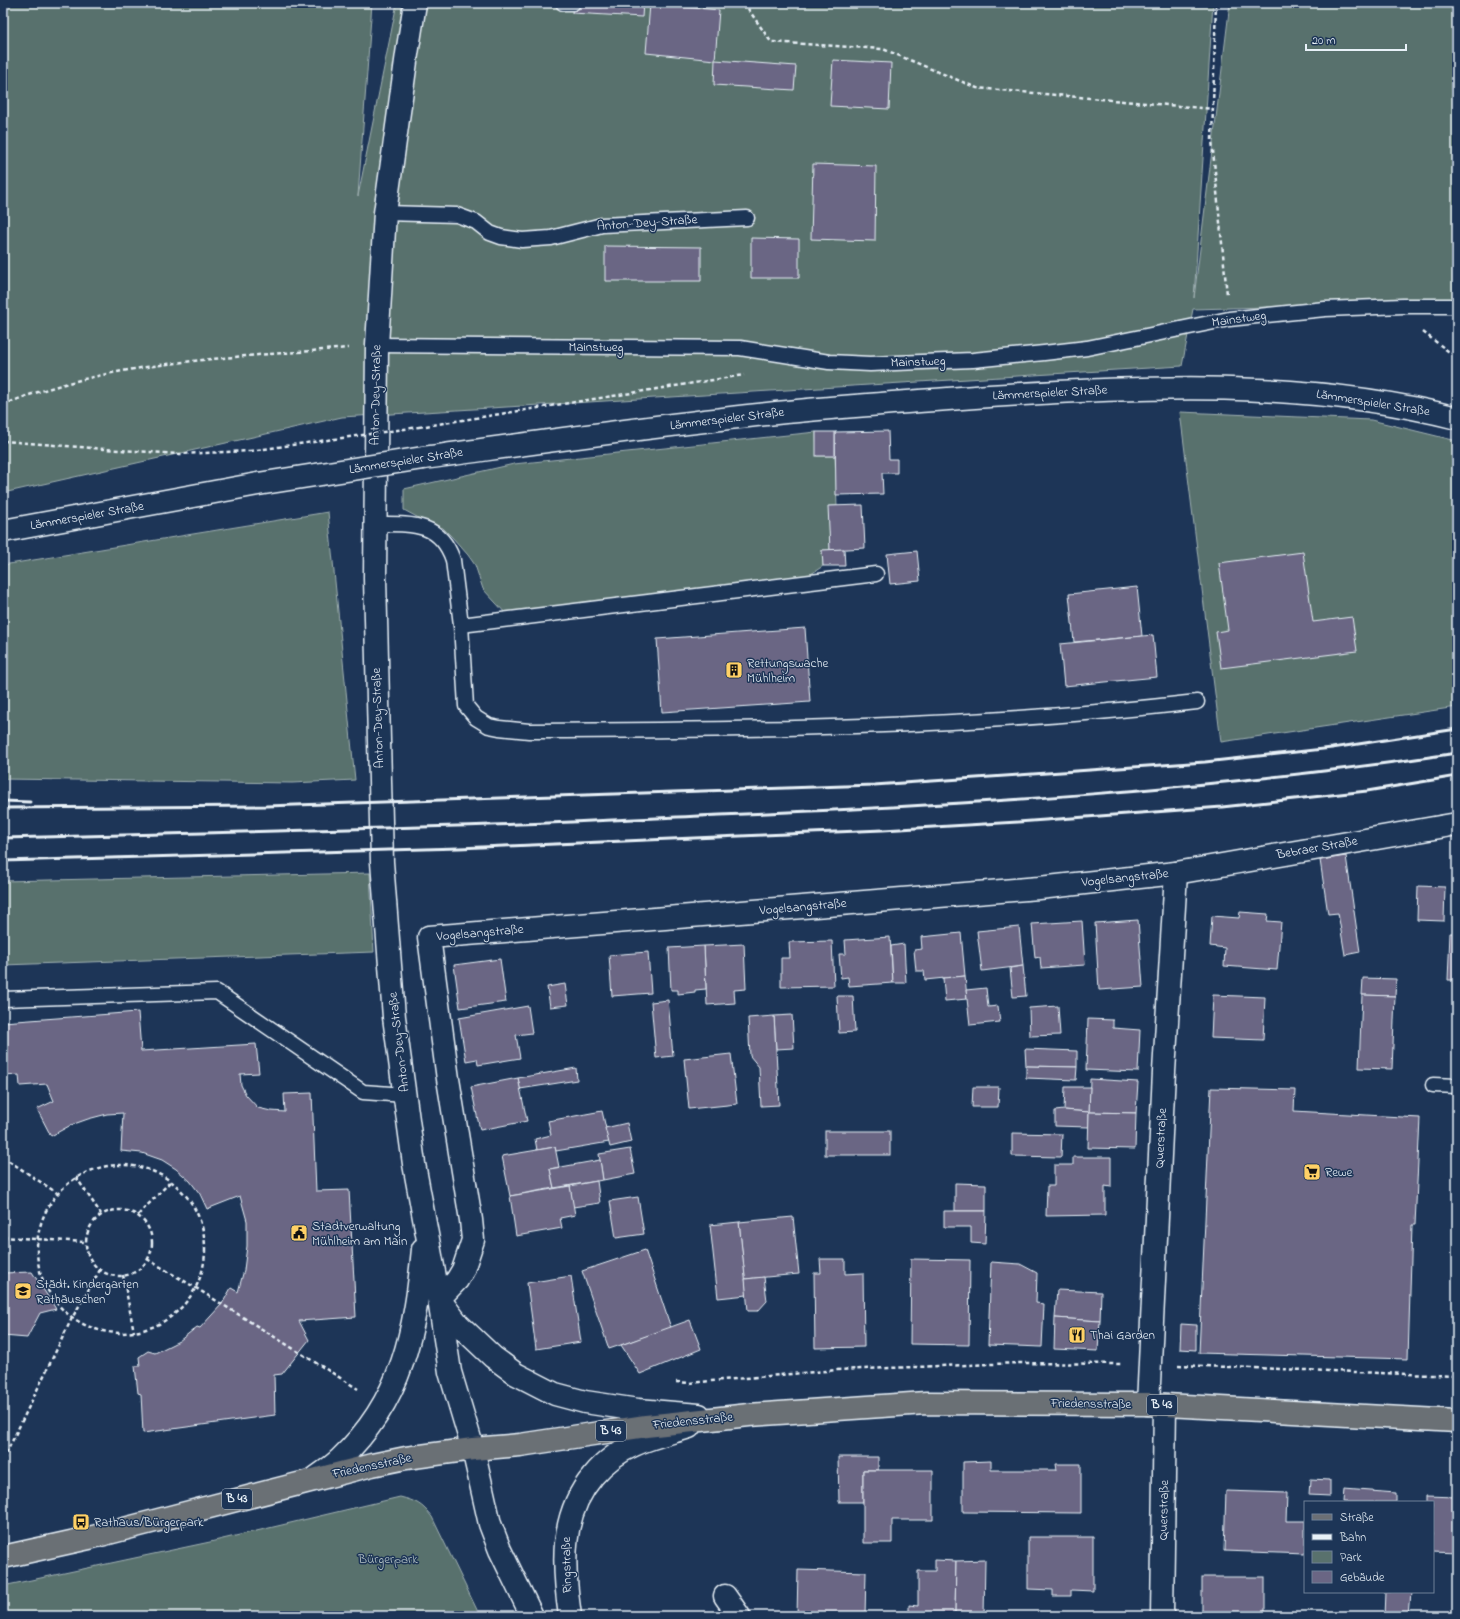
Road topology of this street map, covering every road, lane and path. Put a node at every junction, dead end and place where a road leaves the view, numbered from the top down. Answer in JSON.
{"nodes":[{"id":1,"x":415,"y":3,"type":"edge"},
{"id":2,"x":563,"y":3,"type":"edge"},
{"id":3,"x":573,"y":3,"type":"edge"},
{"id":4,"x":744,"y":3,"type":"edge"},
{"id":5,"x":1216,"y":3,"type":"edge"},
{"id":6,"x":1213,"y":109,"type":"junction"},
{"id":7,"x":385,"y":213,"type":"junction"},
{"id":8,"x":748,"y":218,"type":"dead end"},
{"id":9,"x":1403,"y":306,"type":"junction"},
{"id":10,"x":1457,"y":306,"type":"edge"},
{"id":11,"x":1229,"y":319,"type":"junction"},
{"id":12,"x":377,"y":345,"type":"junction"},
{"id":13,"x":776,"y":353,"type":"junction"},
{"id":14,"x":1457,"y":356,"type":"edge"},
{"id":15,"x":3,"y":405,"type":"edge"},
{"id":16,"x":1457,"y":418,"type":"edge"},
{"id":17,"x":3,"y":441,"type":"edge"},
{"id":18,"x":375,"y":524,"type":"junction"},
{"id":19,"x":3,"y":531,"type":"edge"},
{"id":20,"x":876,"y":574,"type":"dead end"},
{"id":21,"x":461,"y":625,"type":"junction"},
{"id":22,"x":1197,"y":702,"type":"dead end"},
{"id":23,"x":1457,"y":824,"type":"edge"},
{"id":24,"x":1176,"y":873,"type":"junction"},
{"id":25,"x":3,"y":999,"type":"edge"},
{"id":26,"x":1432,"y":1085,"type":"dead end"},
{"id":27,"x":1457,"y":1086,"type":"edge"},
{"id":28,"x":405,"y":1095,"type":"junction"},
{"id":29,"x":3,"y":1157,"type":"edge"},
{"id":30,"x":76,"y":1177,"type":"junction"},
{"id":31,"x":171,"y":1181,"type":"junction"},
{"id":32,"x":58,"y":1192,"type":"junction"},
{"id":33,"x":101,"y":1214,"type":"junction"},
{"id":34,"x":138,"y":1215,"type":"junction"},
{"id":35,"x":425,"y":1222,"type":"junction"},
{"id":36,"x":3,"y":1237,"type":"edge"},
{"id":37,"x":36,"y":1239,"type":"junction"},
{"id":38,"x":85,"y":1242,"type":"junction"},
{"id":39,"x":147,"y":1259,"type":"junction"},
{"id":40,"x":100,"y":1270,"type":"junction"},
{"id":41,"x":123,"y":1275,"type":"junction"},
{"id":42,"x":196,"y":1288,"type":"junction"},
{"id":43,"x":439,"y":1298,"type":"junction"},
{"id":44,"x":72,"y":1318,"type":"junction"},
{"id":45,"x":134,"y":1332,"type":"junction"},
{"id":46,"x":1150,"y":1364,"type":"junction"},
{"id":47,"x":1457,"y":1376,"type":"edge"},
{"id":48,"x":345,"y":1381,"type":"dead end"},
{"id":49,"x":673,"y":1382,"type":"dead end"},
{"id":50,"x":1156,"y":1404,"type":"junction"},
{"id":51,"x":749,"y":1415,"type":"junction"},
{"id":52,"x":1457,"y":1421,"type":"edge"},
{"id":53,"x":473,"y":1449,"type":"junction"},
{"id":54,"x":4,"y":1456,"type":"edge"},
{"id":55,"x":3,"y":1460,"type":"edge"},
{"id":56,"x":313,"y":1480,"type":"junction"},
{"id":57,"x":3,"y":1557,"type":"edge"},
{"id":58,"x":725,"y":1596,"type":"dead end"},
{"id":59,"x":532,"y":1616,"type":"edge"},
{"id":60,"x":570,"y":1616,"type":"edge"},
{"id":61,"x":739,"y":1616,"type":"edge"},
{"id":62,"x":1162,"y":1616,"type":"edge"}],
"edges":[{"from":1,"to":7,"type":"street","name":"Anton-Dey-Straße"},
{"from":2,"to":3,"type":"lane"},
{"from":4,"to":6,"type":"path"},
{"from":5,"to":6,"type":"path"},
{"from":6,"to":11,"type":"path"},
{"from":7,"to":8,"type":"lane","name":"Anton-Dey-Straße"},
{"from":7,"to":12,"type":"street","name":"Anton-Dey-Straße"},
{"from":9,"to":10,"type":"lane","name":"Mainstweg"},
{"from":9,"to":11,"type":"lane","name":"Mainstweg"},
{"from":9,"to":14,"type":"path"},
{"from":11,"to":13,"type":"lane","name":"Mainstweg"},
{"from":12,"to":13,"type":"lane","name":"Mainstweg"},
{"from":12,"to":15,"type":"path"},
{"from":12,"to":18,"type":"street","name":"Anton-Dey-Straße"},
{"from":13,"to":17,"type":"path","bridge":true},
{"from":16,"to":19,"type":"street","name":"Lämmerspieler Straße","bridge":true},
{"from":18,"to":21,"type":"lane"},
{"from":18,"to":28,"type":"street","name":"Anton-Dey-Straße"},
{"from":20,"to":21,"type":"lane"},
{"from":21,"to":22,"type":"lane"},
{"from":23,"to":24,"type":"street","name":"Bebraer Straße"},
{"from":24,"to":43,"type":"street","name":"Vogelsangstraße"},
{"from":24,"to":46,"type":"street","name":"Querstraße"},
{"from":25,"to":28,"type":"lane"},
{"from":26,"to":27,"type":"lane"},
{"from":28,"to":35,"type":"street","name":"Anton-Dey-Straße"},
{"from":29,"to":32,"type":"path"},
{"from":30,"to":31,"type":"path"},
{"from":30,"to":32,"type":"path"},
{"from":30,"to":33,"type":"path"},
{"from":31,"to":34,"type":"path"},
{"from":31,"to":42,"type":"path"},
{"from":32,"to":37,"type":"path"},
{"from":33,"to":34,"type":"path"},
{"from":33,"to":38,"type":"path"},
{"from":34,"to":39,"type":"path"},
{"from":35,"to":43,"type":"street","name":"Anton-Dey-Straße"},
{"from":35,"to":56,"type":"street","name":"Anton-Dey-Straße"},
{"from":36,"to":37,"type":"path"},
{"from":37,"to":38,"type":"path"},
{"from":37,"to":44,"type":"path"},
{"from":38,"to":40,"type":"path"},
{"from":39,"to":41,"type":"path"},
{"from":39,"to":42,"type":"path"},
{"from":40,"to":41,"type":"path"},
{"from":40,"to":44,"type":"path"},
{"from":41,"to":45,"type":"path"},
{"from":42,"to":45,"type":"path"},
{"from":42,"to":48,"type":"path"},
{"from":43,"to":51,"type":"street","name":"Friedensstraße"},
{"from":43,"to":53,"type":"street","name":"Anton-Dey-Straße"},
{"from":44,"to":45,"type":"path"},
{"from":44,"to":54,"type":"path"},
{"from":46,"to":47,"type":"path"},
{"from":46,"to":49,"type":"path"},
{"from":46,"to":50,"type":"street","name":"Querstraße"},
{"from":50,"to":51,"type":"main road","name":"Friedensstraße","number":"B 43"},
{"from":50,"to":52,"type":"main road","name":"Friedensstraße","number":"B 43"},
{"from":50,"to":62,"type":"street","name":"Querstraße"},
{"from":51,"to":53,"type":"main road","name":"Friedensstraße","number":"B 43"},
{"from":51,"to":60,"type":"street","name":"Ringstraße"},
{"from":53,"to":56,"type":"main road","name":"Friedensstraße","number":"B 43"},
{"from":53,"to":59,"type":"street"},
{"from":54,"to":55,"type":"path"},
{"from":56,"to":57,"type":"main road","name":"Friedensstraße","number":"B 43"},
{"from":58,"to":61,"type":"street"}]}
